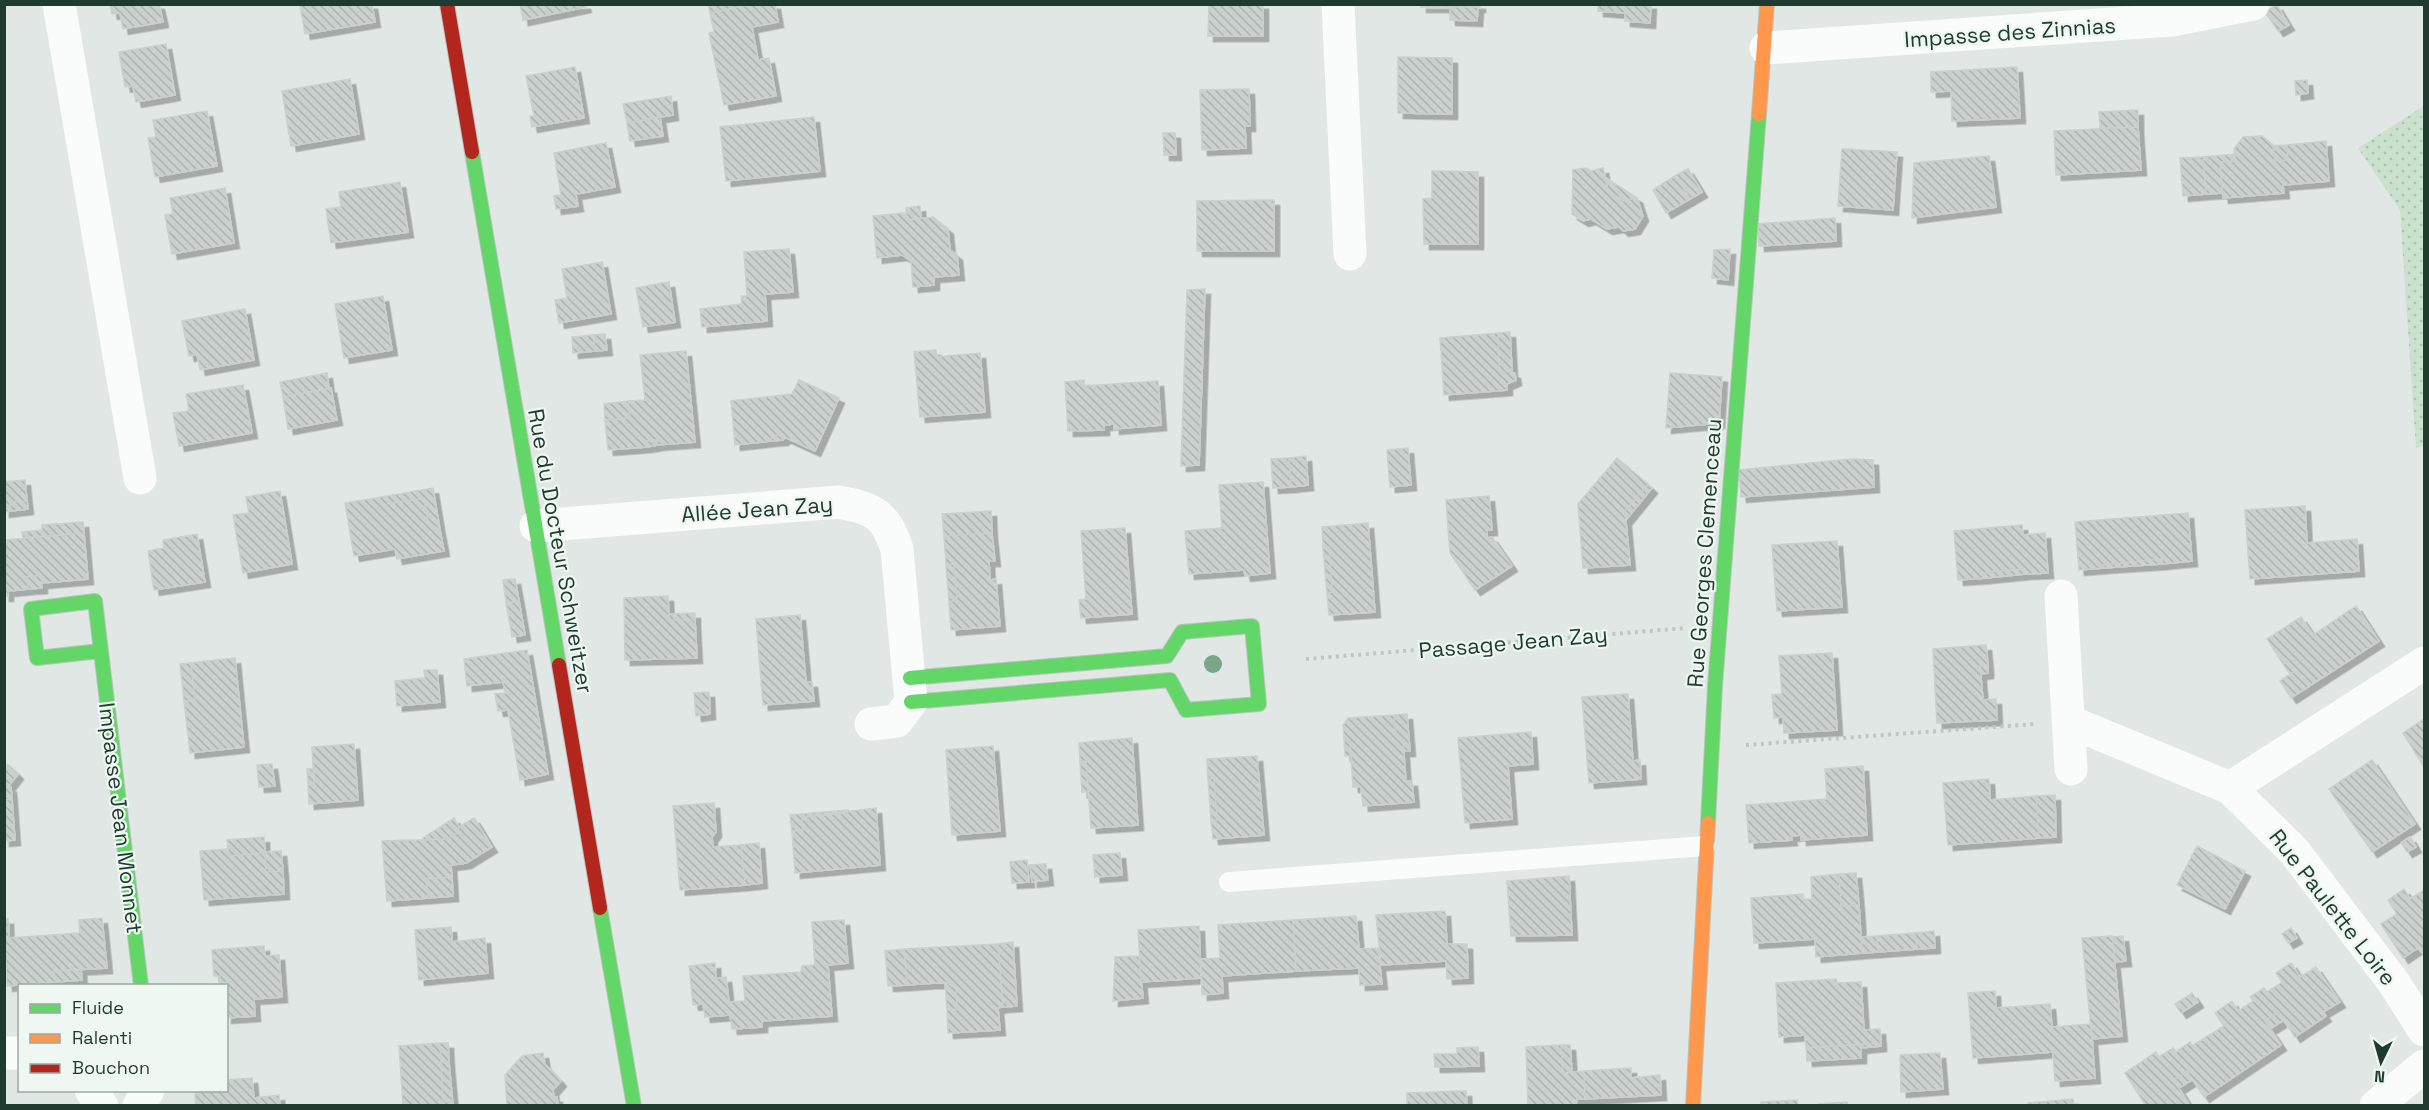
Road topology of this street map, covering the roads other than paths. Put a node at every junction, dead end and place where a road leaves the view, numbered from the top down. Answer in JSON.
{"nodes":[{"id":1,"x":59,"y":4,"type":"edge"},
{"id":2,"x":447,"y":4,"type":"edge"},
{"id":3,"x":1338,"y":4,"type":"edge"},
{"id":4,"x":1767,"y":4,"type":"edge"},
{"id":5,"x":2253,"y":4,"type":"edge"},
{"id":6,"x":1766,"y":48,"type":"junction"},
{"id":7,"x":1350,"y":254,"type":"dead end"},
{"id":8,"x":140,"y":478,"type":"dead end"},
{"id":9,"x":536,"y":526,"type":"junction"},
{"id":10,"x":2061,"y":596,"type":"dead end"},
{"id":11,"x":100,"y":651,"type":"junction"},
{"id":12,"x":2424,"y":663,"type":"edge"},
{"id":13,"x":1168,"y":668,"type":"junction"},
{"id":14,"x":1037,"y":680,"type":"junction"},
{"id":15,"x":910,"y":690,"type":"junction"},
{"id":16,"x":2068,"y":722,"type":"junction"},
{"id":17,"x":871,"y":724,"type":"dead end"},
{"id":18,"x":2071,"y":769,"type":"dead end"},
{"id":19,"x":2230,"y":788,"type":"junction"},
{"id":20,"x":1705,"y":846,"type":"junction"},
{"id":21,"x":1229,"y":882,"type":"dead end"},
{"id":22,"x":141,"y":984,"type":"edge"},
{"id":23,"x":2424,"y":1030,"type":"edge"},
{"id":24,"x":2424,"y":1066,"type":"edge"},
{"id":25,"x":92,"y":1092,"type":"edge"},
{"id":26,"x":147,"y":1092,"type":"edge"},
{"id":27,"x":102,"y":1106,"type":"edge"},
{"id":28,"x":139,"y":1106,"type":"edge"},
{"id":29,"x":634,"y":1106,"type":"edge"},
{"id":30,"x":1693,"y":1106,"type":"edge"},
{"id":31,"x":2376,"y":1106,"type":"edge"}],
"edges":[{"from":1,"to":8,"type":"street"},
{"from":2,"to":9,"type":"street","name":"Rue du Docteur Schweitzer"},
{"from":3,"to":7,"type":"street"},
{"from":4,"to":6,"type":"street","name":"Rue Georges Clemenceau"},
{"from":5,"to":6,"type":"street","name":"Impasse des Zinnias"},
{"from":6,"to":20,"type":"street","name":"Rue Georges Clemenceau"},
{"from":9,"to":15,"type":"street","name":"Allée Jean Zay"},
{"from":9,"to":29,"type":"street","name":"Rue du Docteur Schweitzer"},
{"from":10,"to":16,"type":"street"},
{"from":11,"to":11,"type":"street","name":"Impasse Jean Monnet"},
{"from":11,"to":22,"type":"street","name":"Impasse Jean Monnet"},
{"from":12,"to":19,"type":"street"},
{"from":13,"to":13,"type":"street"},
{"from":13,"to":14,"type":"street"},
{"from":13,"to":14,"type":"street"},
{"from":14,"to":15,"type":"street"},
{"from":14,"to":15,"type":"street"},
{"from":15,"to":17,"type":"street"},
{"from":16,"to":18,"type":"street"},
{"from":16,"to":19,"type":"street","name":"Rue Paulette Loire"},
{"from":19,"to":23,"type":"street","name":"Rue Paulette Loire"},
{"from":20,"to":21,"type":"lane"},
{"from":20,"to":30,"type":"street","name":"Rue Georges Clemenceau"},
{"from":24,"to":31,"type":"street"},
{"from":25,"to":27,"type":"street"},
{"from":26,"to":28,"type":"street"}]}
